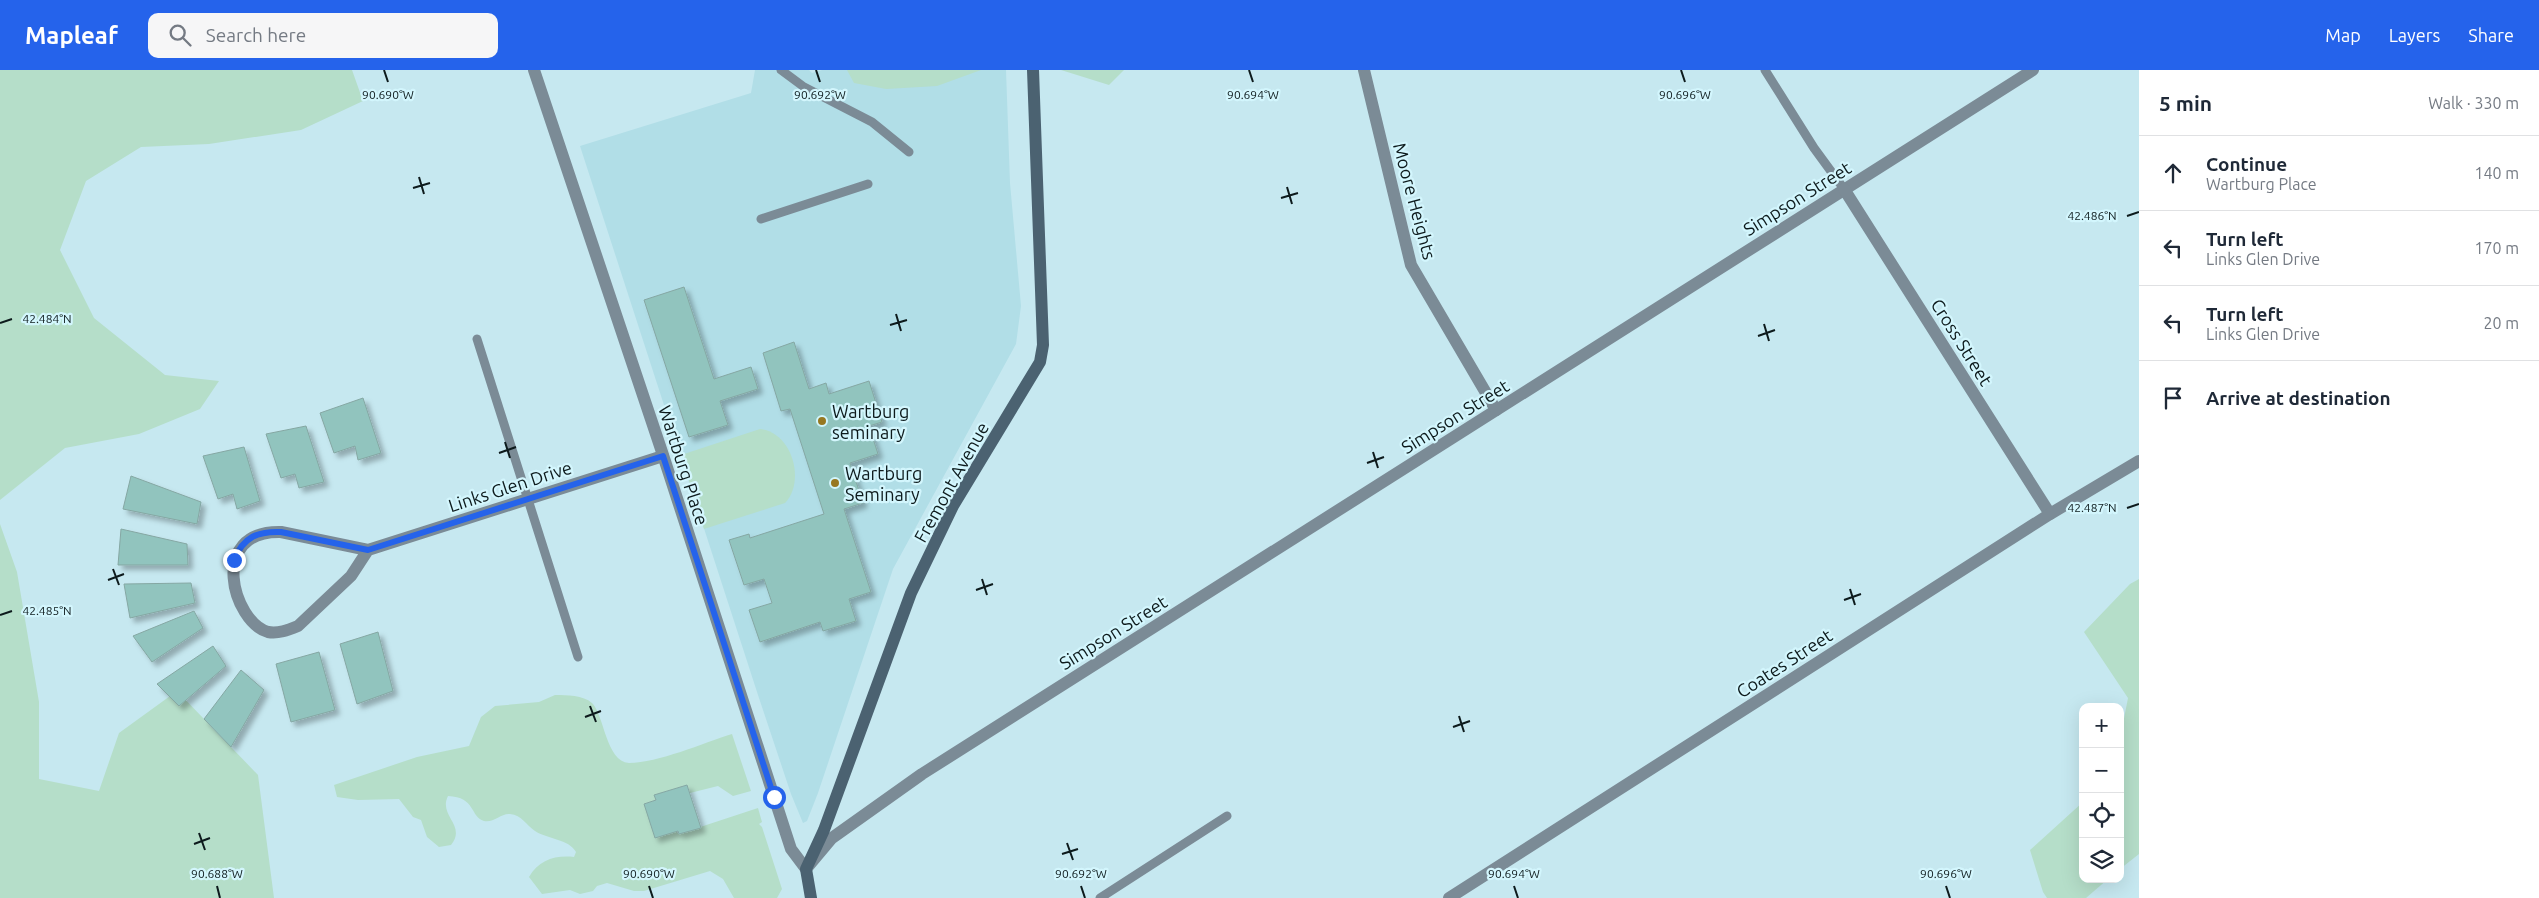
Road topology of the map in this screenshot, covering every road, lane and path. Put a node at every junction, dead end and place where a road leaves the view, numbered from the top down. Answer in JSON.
{"nodes":[{"id":1,"x":534,"y":70,"type":"edge"},
{"id":2,"x":781,"y":70,"type":"edge"},
{"id":3,"x":1033,"y":70,"type":"edge"},
{"id":4,"x":1364,"y":70,"type":"edge"},
{"id":5,"x":1765,"y":70,"type":"edge"},
{"id":6,"x":2033,"y":70,"type":"edge"},
{"id":7,"x":909,"y":152,"type":"dead end"},
{"id":8,"x":868,"y":184,"type":"dead end"},
{"id":9,"x":1844,"y":189,"type":"junction"},
{"id":10,"x":761,"y":219,"type":"dead end"},
{"id":11,"x":477,"y":339,"type":"dead end"},
{"id":12,"x":1496,"y":410,"type":"junction"},
{"id":13,"x":663,"y":456,"type":"junction"},
{"id":14,"x":2139,"y":461,"type":"edge"},
{"id":15,"x":528,"y":498,"type":"junction"},
{"id":16,"x":2050,"y":514,"type":"junction"},
{"id":17,"x":368,"y":550,"type":"junction"},
{"id":18,"x":578,"y":657,"type":"dead end"},
{"id":19,"x":1227,"y":816,"type":"dead end"},
{"id":20,"x":806,"y":869,"type":"junction"},
{"id":21,"x":811,"y":898,"type":"edge"},
{"id":22,"x":1100,"y":898,"type":"edge"},
{"id":23,"x":1449,"y":898,"type":"edge"}],
"edges":[{"from":1,"to":13,"type":"street","name":"Wartburg Place"},
{"from":2,"to":7,"type":"lane"},
{"from":3,"to":20,"type":"main road","name":"Fremont Avenue"},
{"from":4,"to":12,"type":"street","name":"Moore Heights"},
{"from":5,"to":9,"type":"lane"},
{"from":6,"to":9,"type":"street","name":"Simpson Street"},
{"from":8,"to":10,"type":"lane"},
{"from":9,"to":12,"type":"street","name":"Simpson Street"},
{"from":9,"to":16,"type":"street","name":"Cross Street"},
{"from":11,"to":15,"type":"lane"},
{"from":12,"to":20,"type":"street","name":"Simpson Street"},
{"from":13,"to":15,"type":"street","name":"Links Glen Drive"},
{"from":13,"to":20,"type":"street","name":"Wartburg Place"},
{"from":14,"to":16,"type":"street","name":"Coates Street"},
{"from":15,"to":17,"type":"street","name":"Links Glen Drive"},
{"from":15,"to":18,"type":"lane"},
{"from":16,"to":23,"type":"street","name":"Coates Street"},
{"from":17,"to":17,"type":"street","name":"Links Glen Drive"},
{"from":19,"to":22,"type":"lane"},
{"from":20,"to":21,"type":"main road"}]}
